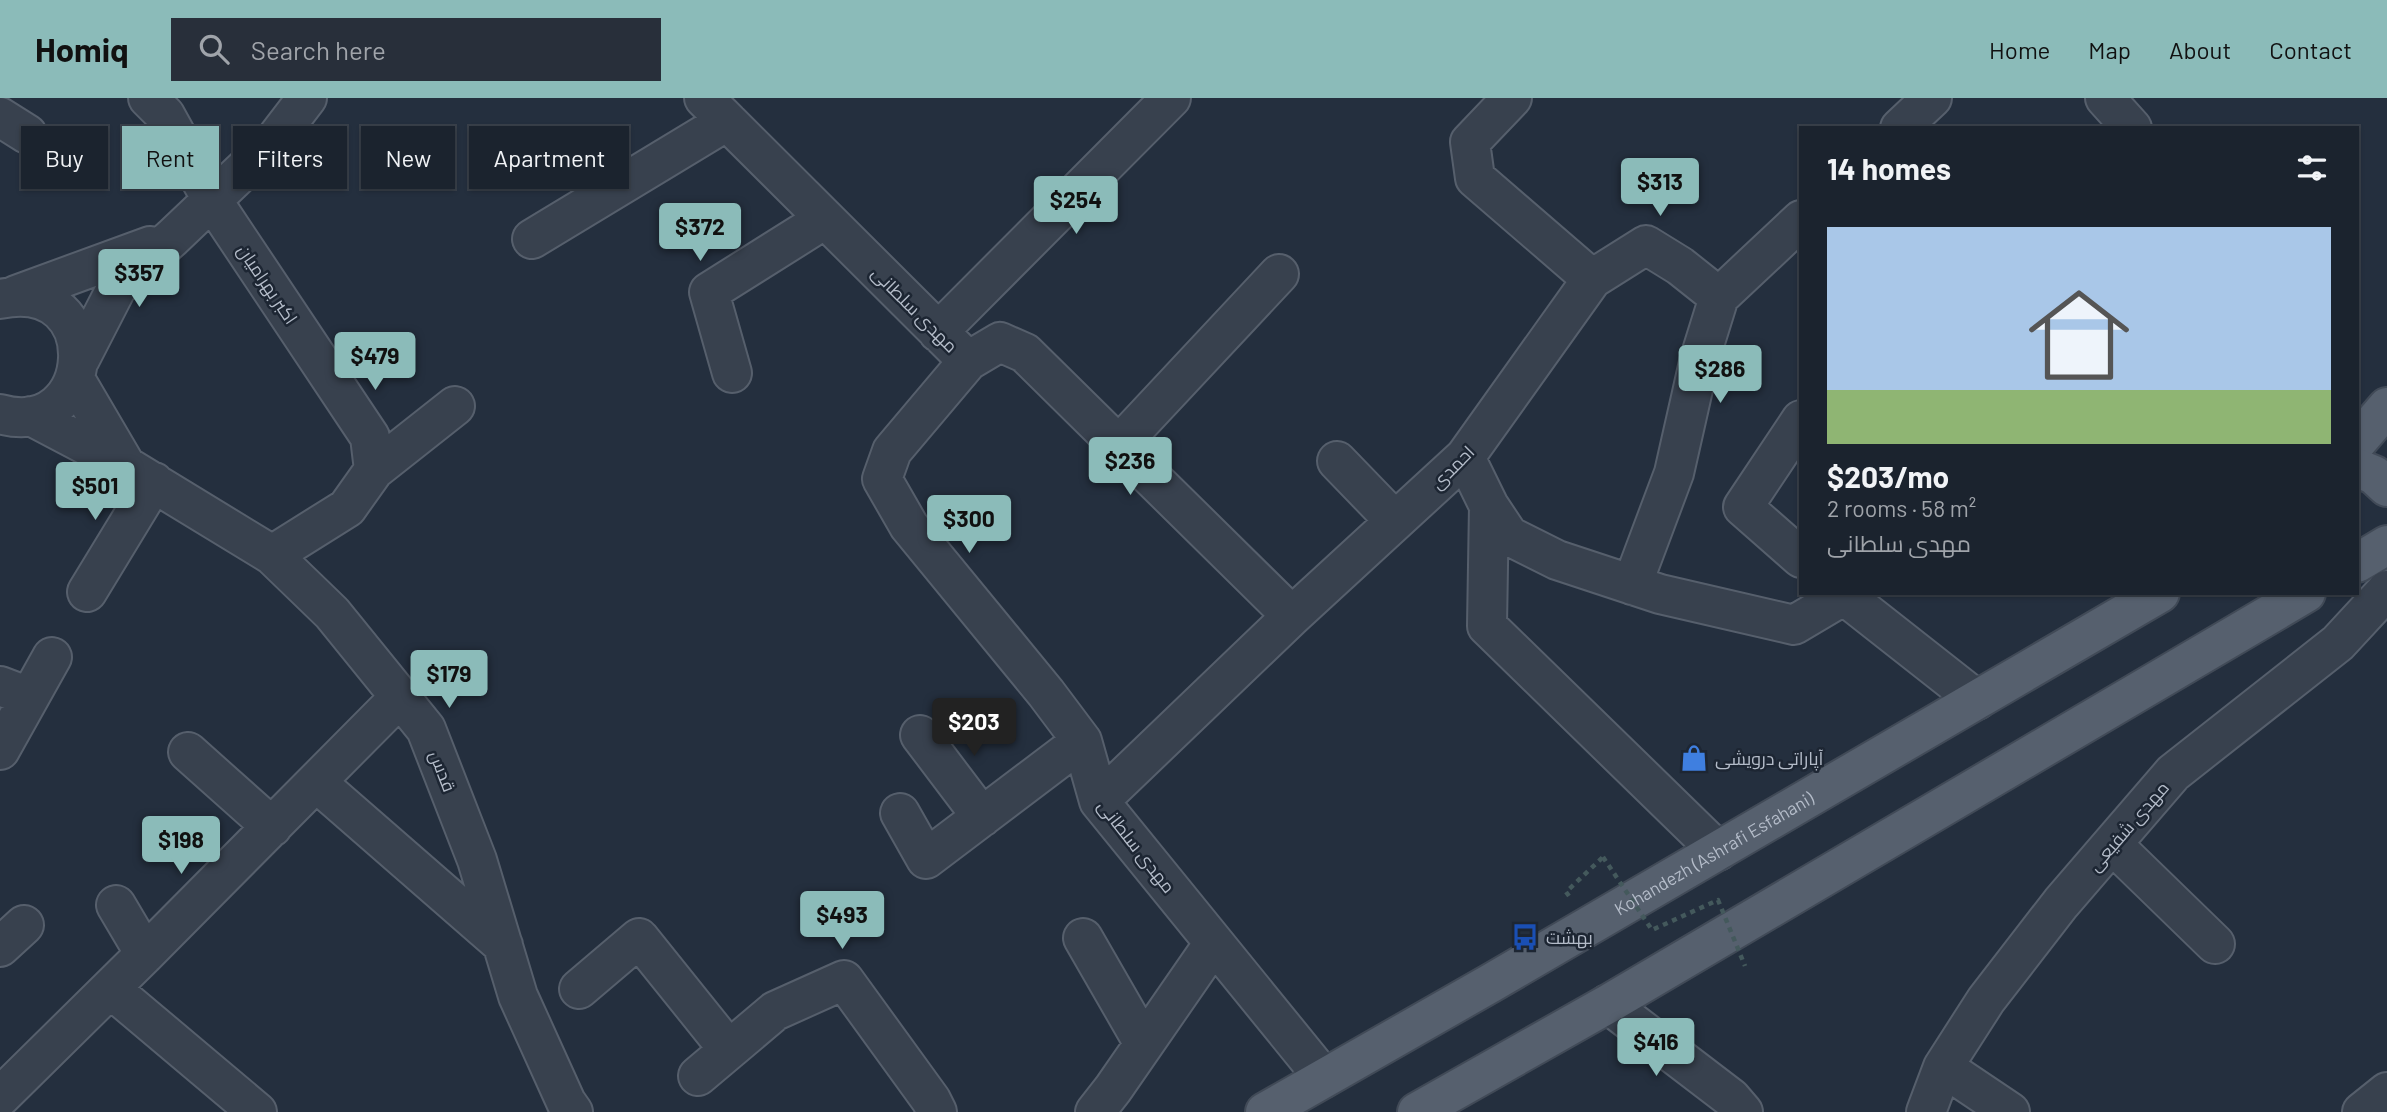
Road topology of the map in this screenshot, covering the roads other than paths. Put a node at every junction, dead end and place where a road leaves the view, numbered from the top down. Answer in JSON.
{"nodes":[{"id":1,"x":148,"y":98,"type":"edge"},
{"id":2,"x":1171,"y":98,"type":"edge"},
{"id":3,"x":1931,"y":98,"type":"edge"},
{"id":4,"x":2105,"y":98,"type":"edge"},
{"id":5,"x":1510,"y":99,"type":"edge"},
{"id":6,"x":297,"y":102,"type":"edge"},
{"id":7,"x":715,"y":109,"type":"edge"},
{"id":8,"x":1902,"y":126,"type":"edge"},
{"id":9,"x":2130,"y":126,"type":"edge"},
{"id":10,"x":212,"y":200,"type":"junction"},
{"id":11,"x":825,"y":219,"type":"junction"},
{"id":12,"x":1799,"y":222,"type":"edge"},
{"id":13,"x":172,"y":238,"type":"junction"},
{"id":14,"x":533,"y":239,"type":"dead end"},
{"id":15,"x":1279,"y":274,"type":"dead end"},
{"id":16,"x":1592,"y":279,"type":"junction"},
{"id":17,"x":1719,"y":296,"type":"junction"},
{"id":18,"x":8,"y":297,"type":"edge"},
{"id":19,"x":938,"y":332,"type":"junction"},
{"id":20,"x":968,"y":361,"type":"junction"},
{"id":21,"x":78,"y":369,"type":"junction"},
{"id":22,"x":732,"y":373,"type":"dead end"},
{"id":23,"x":455,"y":405,"type":"dead end"},
{"id":24,"x":2387,"y":407,"type":"edge"},
{"id":25,"x":16,"y":415,"type":"edge"},
{"id":26,"x":1799,"y":423,"type":"edge"},
{"id":27,"x":2359,"y":440,"type":"edge"},
{"id":28,"x":1119,"y":445,"type":"junction"},
{"id":29,"x":1465,"y":457,"type":"junction"},
{"id":30,"x":1337,"y":461,"type":"dead end"},
{"id":31,"x":2359,"y":469,"type":"edge"},
{"id":32,"x":374,"y":470,"type":"junction"},
{"id":33,"x":140,"y":474,"type":"junction"},
{"id":34,"x":2387,"y":487,"type":"edge"},
{"id":35,"x":1489,"y":506,"type":"junction"},
{"id":36,"x":1395,"y":521,"type":"junction"},
{"id":37,"x":2387,"y":545,"type":"edge"},
{"id":38,"x":272,"y":555,"type":"junction"},
{"id":39,"x":1799,"y":556,"type":"edge"},
{"id":40,"x":2359,"y":562,"type":"edge"},
{"id":41,"x":1632,"y":585,"type":"junction"},
{"id":42,"x":2387,"y":590,"type":"edge"},
{"id":43,"x":87,"y":592,"type":"dead end"},
{"id":44,"x":1842,"y":595,"type":"edge"},
{"id":45,"x":1845,"y":595,"type":"edge"},
{"id":46,"x":2157,"y":595,"type":"edge"},
{"id":47,"x":2303,"y":595,"type":"edge"},
{"id":48,"x":1292,"y":615,"type":"junction"},
{"id":49,"x":52,"y":657,"type":"dead end"},
{"id":50,"x":15,"y":692,"type":"edge"},
{"id":51,"x":400,"y":697,"type":"junction"},
{"id":52,"x":1977,"y":700,"type":"junction"},
{"id":53,"x":920,"y":735,"type":"dead end"},
{"id":54,"x":1083,"y":741,"type":"junction"},
{"id":55,"x":0,"y":750,"type":"edge"},
{"id":56,"x":188,"y":752,"type":"dead end"},
{"id":57,"x":316,"y":782,"type":"junction"},
{"id":58,"x":1099,"y":801,"type":"junction"},
{"id":59,"x":900,"y":813,"type":"dead end"},
{"id":60,"x":982,"y":817,"type":"junction"},
{"id":61,"x":272,"y":827,"type":"junction"},
{"id":62,"x":2112,"y":844,"type":"junction"},
{"id":63,"x":1718,"y":851,"type":"junction"},
{"id":64,"x":116,"y":905,"type":"dead end"},
{"id":65,"x":1083,"y":938,"type":"dead end"},
{"id":66,"x":1214,"y":943,"type":"junction"},
{"id":67,"x":2216,"y":944,"type":"dead end"},
{"id":68,"x":503,"y":945,"type":"junction"},
{"id":69,"x":145,"y":954,"type":"junction"},
{"id":70,"x":111,"y":989,"type":"junction"},
{"id":71,"x":579,"y":989,"type":"dead end"},
{"id":72,"x":1608,"y":1004,"type":"junction"},
{"id":73,"x":1144,"y":1044,"type":"junction"},
{"id":74,"x":729,"y":1050,"type":"junction"},
{"id":75,"x":1943,"y":1067,"type":"junction"},
{"id":76,"x":698,"y":1076,"type":"dead end"},
{"id":77,"x":1324,"y":1078,"type":"junction"},
{"id":78,"x":2387,"y":1092,"type":"edge"},
{"id":79,"x":0,"y":1097,"type":"edge"},
{"id":80,"x":257,"y":1112,"type":"edge"},
{"id":81,"x":573,"y":1112,"type":"edge"},
{"id":82,"x":937,"y":1112,"type":"edge"},
{"id":83,"x":1095,"y":1112,"type":"edge"},
{"id":84,"x":1265,"y":1112,"type":"edge"},
{"id":85,"x":1416,"y":1112,"type":"edge"},
{"id":86,"x":1743,"y":1112,"type":"edge"},
{"id":87,"x":1926,"y":1112,"type":"edge"},
{"id":88,"x":2010,"y":1112,"type":"edge"},
{"id":89,"x":2362,"y":1112,"type":"edge"}],
"edges":[{"from":1,"to":10,"type":"street","name":"اکبر بهرامیان"},
{"from":2,"to":19,"type":"street"},
{"from":3,"to":8,"type":"street"},
{"from":4,"to":9,"type":"street"},
{"from":5,"to":16,"type":"street"},
{"from":6,"to":10,"type":"street"},
{"from":7,"to":11,"type":"street","name":"مهدی سلطانی"},
{"from":7,"to":14,"type":"street"},
{"from":10,"to":13,"type":"street"},
{"from":10,"to":32,"type":"street","name":"اکبر بهرامیان"},
{"from":11,"to":19,"type":"street","name":"مهدی سلطانی"},
{"from":11,"to":22,"type":"street"},
{"from":12,"to":17,"type":"street"},
{"from":13,"to":18,"type":"street"},
{"from":13,"to":21,"type":"street"},
{"from":15,"to":28,"type":"street"},
{"from":16,"to":17,"type":"street"},
{"from":16,"to":29,"type":"street","name":"احمدی"},
{"from":17,"to":41,"type":"street"},
{"from":18,"to":21,"type":"street","name":"قدس"},
{"from":19,"to":20,"type":"street","name":"مهدی سلطانی"},
{"from":20,"to":28,"type":"street"},
{"from":20,"to":54,"type":"street","name":"مهدی سلطانی"},
{"from":21,"to":25,"type":"street"},
{"from":21,"to":33,"type":"street","name":"قدس"},
{"from":23,"to":32,"type":"street"},
{"from":24,"to":27,"type":"main road"},
{"from":25,"to":33,"type":"street","name":"قدس"},
{"from":26,"to":39,"type":"street"},
{"from":28,"to":48,"type":"street"},
{"from":29,"to":35,"type":"street"},
{"from":29,"to":36,"type":"street","name":"احمدی"},
{"from":30,"to":36,"type":"street"},
{"from":31,"to":34,"type":"main road"},
{"from":32,"to":38,"type":"street"},
{"from":33,"to":38,"type":"street","name":"قدس"},
{"from":33,"to":43,"type":"street"},
{"from":35,"to":41,"type":"street"},
{"from":35,"to":63,"type":"street"},
{"from":36,"to":48,"type":"street","name":"احمدی"},
{"from":37,"to":40,"type":"main road"},
{"from":38,"to":51,"type":"street","name":"قدس"},
{"from":41,"to":44,"type":"street"},
{"from":42,"to":62,"type":"street","name":"مهدی شفیعی"},
{"from":45,"to":52,"type":"street"},
{"from":46,"to":52,"type":"main road","name":"Kohandezh (Ashrafi Esfahani)"},
{"from":47,"to":72,"type":"main road"},
{"from":48,"to":58,"type":"street","name":"احمدی"},
{"from":49,"to":50,"type":"street"},
{"from":50,"to":55,"type":"street"},
{"from":51,"to":57,"type":"street"},
{"from":51,"to":68,"type":"street","name":"قدس"},
{"from":52,"to":63,"type":"main road","name":"Kohandezh (Ashrafi Esfahani)"},
{"from":53,"to":60,"type":"street"},
{"from":54,"to":58,"type":"street","name":"مهدی سلطانی"},
{"from":54,"to":60,"type":"street"},
{"from":56,"to":61,"type":"street"},
{"from":57,"to":61,"type":"street"},
{"from":57,"to":68,"type":"street"},
{"from":58,"to":66,"type":"street","name":"مهدی سلطانی"},
{"from":59,"to":60,"type":"street"},
{"from":61,"to":69,"type":"street"},
{"from":62,"to":67,"type":"street"},
{"from":62,"to":75,"type":"street","name":"مهدی شفیعی"},
{"from":63,"to":77,"type":"main road","name":"Kohandezh (Ashrafi Esfahani)"},
{"from":64,"to":69,"type":"street"},
{"from":65,"to":73,"type":"street"},
{"from":66,"to":73,"type":"street"},
{"from":66,"to":77,"type":"street","name":"مهدی سلطانی"},
{"from":68,"to":81,"type":"street","name":"قدس"},
{"from":69,"to":70,"type":"street"},
{"from":70,"to":79,"type":"street"},
{"from":70,"to":80,"type":"street"},
{"from":71,"to":74,"type":"street"},
{"from":72,"to":85,"type":"main road"},
{"from":72,"to":86,"type":"street"},
{"from":73,"to":83,"type":"street"},
{"from":74,"to":76,"type":"street"},
{"from":74,"to":82,"type":"street"},
{"from":75,"to":87,"type":"street","name":"مهدی شفیعی"},
{"from":75,"to":88,"type":"street"},
{"from":77,"to":84,"type":"main road","name":"Kohandezh (Ashrafi Esfahani)"},
{"from":78,"to":89,"type":"street"}]}
